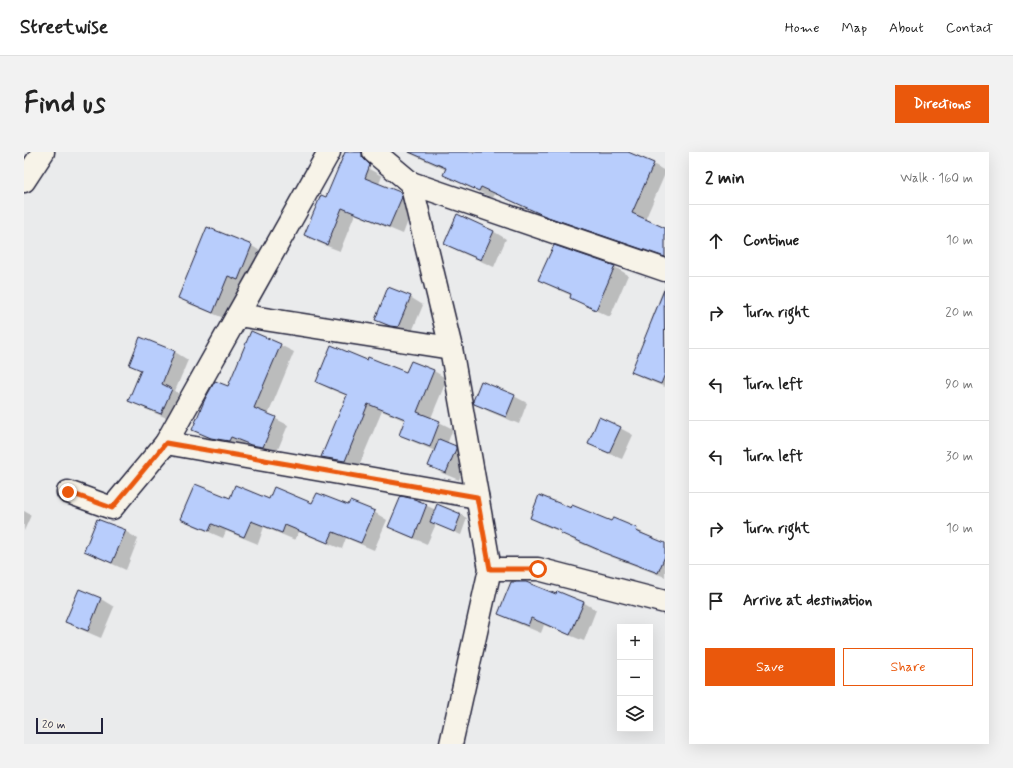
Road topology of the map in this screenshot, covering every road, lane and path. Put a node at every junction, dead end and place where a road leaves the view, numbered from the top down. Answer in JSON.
{"nodes":[{"id":1,"x":43,"y":152,"type":"edge"},
{"id":2,"x":329,"y":152,"type":"edge"},
{"id":3,"x":374,"y":152,"type":"edge"},
{"id":4,"x":24,"y":181,"type":"edge"},
{"id":5,"x":411,"y":183,"type":"junction"},
{"id":6,"x":665,"y":270,"type":"edge"},
{"id":7,"x":238,"y":315,"type":"junction"},
{"id":8,"x":451,"y":348,"type":"junction"},
{"id":9,"x":166,"y":443,"type":"junction"},
{"id":10,"x":68,"y":492,"type":"dead end"},
{"id":11,"x":477,"y":497,"type":"junction"},
{"id":12,"x":490,"y":569,"type":"junction"},
{"id":13,"x":665,"y":602,"type":"edge"},
{"id":14,"x":450,"y":744,"type":"edge"}],
"edges":[{"from":1,"to":4,"type":"street"},
{"from":2,"to":7,"type":"street"},
{"from":3,"to":5,"type":"street"},
{"from":5,"to":6,"type":"street"},
{"from":5,"to":8,"type":"street"},
{"from":7,"to":8,"type":"street"},
{"from":7,"to":9,"type":"street"},
{"from":8,"to":11,"type":"street"},
{"from":9,"to":10,"type":"street"},
{"from":9,"to":11,"type":"street"},
{"from":11,"to":12,"type":"street"},
{"from":12,"to":13,"type":"street"},
{"from":12,"to":14,"type":"street"}]}
